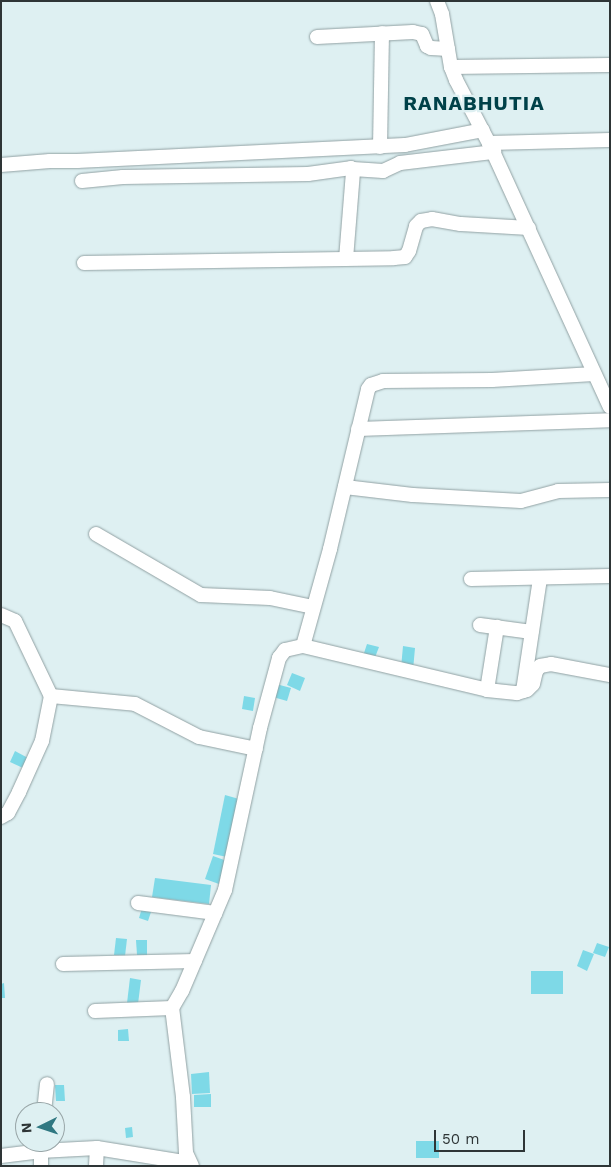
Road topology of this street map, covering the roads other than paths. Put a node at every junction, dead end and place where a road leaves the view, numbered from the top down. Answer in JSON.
{"nodes":[{"id":1,"x":437,"y":1,"type":"edge"},
{"id":2,"x":382,"y":33,"type":"junction"},
{"id":3,"x":317,"y":37,"type":"dead end"},
{"id":4,"x":448,"y":48,"type":"junction"},
{"id":5,"x":610,"y":65,"type":"edge"},
{"id":6,"x":451,"y":66,"type":"junction"},
{"id":7,"x":610,"y":140,"type":"edge"},
{"id":8,"x":489,"y":142,"type":"junction"},
{"id":9,"x":380,"y":147,"type":"junction"},
{"id":10,"x":1,"y":165,"type":"edge"},
{"id":11,"x":353,"y":170,"type":"junction"},
{"id":12,"x":82,"y":182,"type":"dead end"},
{"id":13,"x":529,"y":228,"type":"junction"},
{"id":14,"x":346,"y":258,"type":"junction"},
{"id":15,"x":84,"y":263,"type":"dead end"},
{"id":16,"x":594,"y":374,"type":"junction"},
{"id":17,"x":610,"y":407,"type":"edge"},
{"id":18,"x":610,"y":420,"type":"edge"},
{"id":19,"x":358,"y":429,"type":"junction"},
{"id":20,"x":345,"y":487,"type":"junction"},
{"id":21,"x":610,"y":490,"type":"edge"},
{"id":22,"x":96,"y":534,"type":"dead end"},
{"id":23,"x":610,"y":576,"type":"edge"},
{"id":24,"x":540,"y":578,"type":"junction"},
{"id":25,"x":472,"y":579,"type":"dead end"},
{"id":26,"x":313,"y":607,"type":"junction"},
{"id":27,"x":1,"y":615,"type":"edge"},
{"id":28,"x":480,"y":625,"type":"dead end"},
{"id":29,"x":497,"y":627,"type":"junction"},
{"id":30,"x":532,"y":632,"type":"junction"},
{"id":31,"x":303,"y":646,"type":"junction"},
{"id":32,"x":610,"y":675,"type":"edge"},
{"id":33,"x":487,"y":690,"type":"junction"},
{"id":34,"x":523,"y":692,"type":"junction"},
{"id":35,"x":51,"y":696,"type":"junction"},
{"id":36,"x":256,"y":749,"type":"junction"},
{"id":37,"x":1,"y":817,"type":"edge"},
{"id":38,"x":138,"y":903,"type":"dead end"},
{"id":39,"x":215,"y":913,"type":"junction"},
{"id":40,"x":195,"y":961,"type":"junction"},
{"id":41,"x":63,"y":964,"type":"dead end"},
{"id":42,"x":172,"y":1008,"type":"junction"},
{"id":43,"x":95,"y":1011,"type":"dead end"},
{"id":44,"x":47,"y":1084,"type":"dead end"},
{"id":45,"x":45,"y":1102,"type":"edge"},
{"id":46,"x":65,"y":1147,"type":"edge"},
{"id":47,"x":97,"y":1148,"type":"junction"},
{"id":48,"x":17,"y":1152,"type":"edge"},
{"id":49,"x":40,"y":1152,"type":"edge"},
{"id":50,"x":1,"y":1156,"type":"edge"},
{"id":51,"x":191,"y":1165,"type":"edge"},
{"id":52,"x":41,"y":1166,"type":"edge"},
{"id":53,"x":96,"y":1166,"type":"edge"}],
"edges":[{"from":1,"to":4,"type":"street"},
{"from":2,"to":3,"type":"street"},
{"from":2,"to":4,"type":"street"},
{"from":2,"to":9,"type":"street"},
{"from":4,"to":6,"type":"street"},
{"from":5,"to":6,"type":"street"},
{"from":6,"to":8,"type":"street"},
{"from":7,"to":8,"type":"street"},
{"from":8,"to":9,"type":"street"},
{"from":8,"to":11,"type":"street"},
{"from":8,"to":13,"type":"street"},
{"from":9,"to":10,"type":"street"},
{"from":11,"to":12,"type":"street"},
{"from":11,"to":14,"type":"street"},
{"from":13,"to":14,"type":"street"},
{"from":13,"to":16,"type":"street"},
{"from":14,"to":15,"type":"street"},
{"from":16,"to":17,"type":"street"},
{"from":16,"to":19,"type":"street"},
{"from":18,"to":19,"type":"street"},
{"from":19,"to":20,"type":"street"},
{"from":20,"to":21,"type":"street"},
{"from":20,"to":26,"type":"street"},
{"from":22,"to":26,"type":"street"},
{"from":23,"to":24,"type":"street"},
{"from":24,"to":25,"type":"street"},
{"from":24,"to":30,"type":"street"},
{"from":26,"to":31,"type":"street"},
{"from":27,"to":35,"type":"street"},
{"from":28,"to":29,"type":"street"},
{"from":29,"to":30,"type":"street"},
{"from":29,"to":33,"type":"street"},
{"from":30,"to":34,"type":"street"},
{"from":31,"to":33,"type":"street"},
{"from":31,"to":36,"type":"street"},
{"from":32,"to":34,"type":"street"},
{"from":33,"to":34,"type":"street"},
{"from":35,"to":36,"type":"street"},
{"from":35,"to":37,"type":"street"},
{"from":36,"to":39,"type":"street"},
{"from":38,"to":39,"type":"street"},
{"from":39,"to":40,"type":"street"},
{"from":40,"to":41,"type":"street"},
{"from":40,"to":42,"type":"street"},
{"from":42,"to":43,"type":"street"},
{"from":42,"to":51,"type":"street"},
{"from":44,"to":45,"type":"street"},
{"from":46,"to":47,"type":"street"},
{"from":47,"to":51,"type":"street"},
{"from":47,"to":53,"type":"street"},
{"from":48,"to":50,"type":"street"},
{"from":49,"to":52,"type":"street"}]}
